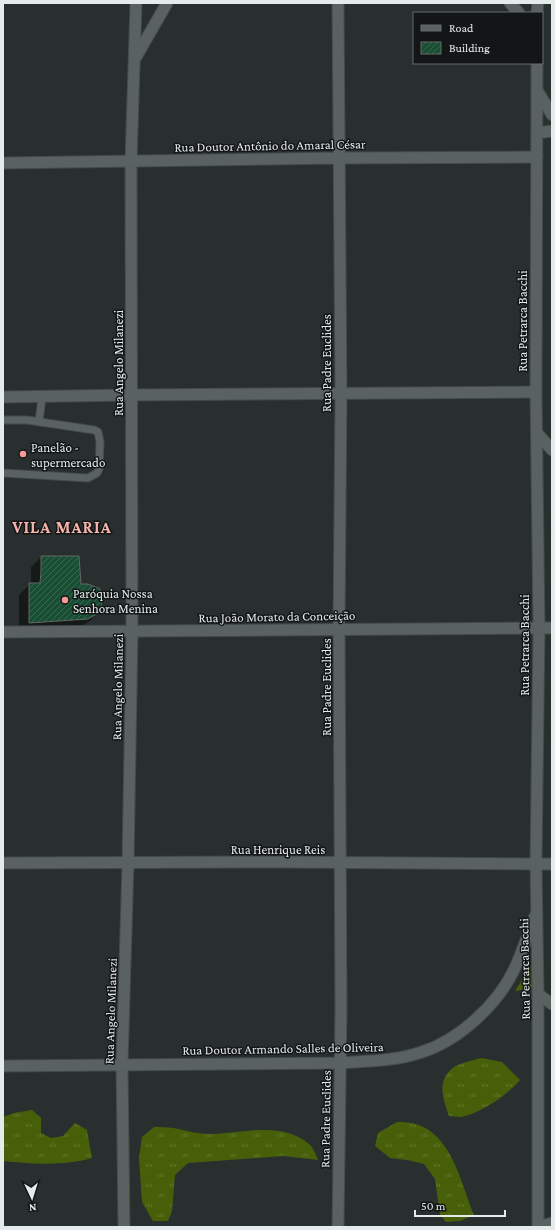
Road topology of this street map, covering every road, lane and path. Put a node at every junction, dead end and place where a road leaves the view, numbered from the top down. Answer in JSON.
{"nodes":[{"id":1,"x":136,"y":3,"type":"edge"},
{"id":2,"x":167,"y":3,"type":"edge"},
{"id":3,"x":338,"y":3,"type":"edge"},
{"id":4,"x":510,"y":3,"type":"edge"},
{"id":5,"x":518,"y":12,"type":"edge"},
{"id":6,"x":134,"y":59,"type":"junction"},
{"id":7,"x":537,"y":64,"type":"edge"},
{"id":8,"x":537,"y":90,"type":"junction"},
{"id":9,"x":552,"y":115,"type":"edge"},
{"id":10,"x":552,"y":131,"type":"edge"},
{"id":11,"x":537,"y":133,"type":"junction"},
{"id":12,"x":537,"y":157,"type":"junction"},
{"id":13,"x":339,"y":158,"type":"junction"},
{"id":14,"x":131,"y":161,"type":"junction"},
{"id":15,"x":3,"y":163,"type":"edge"},
{"id":16,"x":536,"y":392,"type":"junction"},
{"id":17,"x":341,"y":394,"type":"junction"},
{"id":18,"x":132,"y":395,"type":"junction"},
{"id":19,"x":3,"y":397,"type":"edge"},
{"id":20,"x":42,"y":397,"type":"junction"},
{"id":21,"x":3,"y":420,"type":"edge"},
{"id":22,"x":39,"y":422,"type":"junction"},
{"id":23,"x":537,"y":433,"type":"junction"},
{"id":24,"x":552,"y":450,"type":"edge"},
{"id":25,"x":3,"y":473,"type":"edge"},
{"id":26,"x":340,"y":628,"type":"junction"},
{"id":27,"x":538,"y":628,"type":"junction"},
{"id":28,"x":552,"y":628,"type":"edge"},
{"id":29,"x":3,"y":632,"type":"edge"},
{"id":30,"x":132,"y":632,"type":"junction"},
{"id":31,"x":3,"y":863,"type":"edge"},
{"id":32,"x":128,"y":863,"type":"junction"},
{"id":33,"x":341,"y":863,"type":"junction"},
{"id":34,"x":536,"y":864,"type":"junction"},
{"id":35,"x":552,"y":864,"type":"edge"},
{"id":36,"x":537,"y":912,"type":"junction"},
{"id":37,"x":538,"y":994,"type":"junction"},
{"id":38,"x":552,"y":1004,"type":"edge"},
{"id":39,"x":340,"y":1063,"type":"junction"},
{"id":40,"x":122,"y":1065,"type":"junction"},
{"id":41,"x":3,"y":1066,"type":"edge"},
{"id":42,"x":552,"y":1223,"type":"edge"},
{"id":43,"x":124,"y":1227,"type":"edge"},
{"id":44,"x":338,"y":1227,"type":"edge"},
{"id":45,"x":538,"y":1227,"type":"edge"}],
"edges":[{"from":1,"to":6,"type":"street","name":"Rua Angelo Milanezi"},
{"from":2,"to":6,"type":"street"},
{"from":3,"to":13,"type":"street","name":"Rua Padre Euclides"},
{"from":4,"to":5,"type":"street"},
{"from":6,"to":14,"type":"street","name":"Rua Angelo Milanezi"},
{"from":7,"to":8,"type":"street","name":"Rua Petrarca Bacchi"},
{"from":8,"to":9,"type":"street"},
{"from":8,"to":11,"type":"street","name":"Rua Petrarca Bacchi"},
{"from":10,"to":11,"type":"street"},
{"from":11,"to":12,"type":"street","name":"Rua Petrarca Bacchi"},
{"from":12,"to":13,"type":"street","name":"Rua Doutor Antônio do Amaral César"},
{"from":12,"to":16,"type":"street","name":"Rua Petrarca Bacchi"},
{"from":13,"to":14,"type":"street","name":"Rua Doutor Antônio do Amaral César"},
{"from":13,"to":17,"type":"street","name":"Rua Padre Euclides"},
{"from":14,"to":15,"type":"street","name":"Rua Doutor Antônio do Amaral César"},
{"from":14,"to":18,"type":"street","name":"Rua Angelo Milanezi"},
{"from":16,"to":17,"type":"street"},
{"from":16,"to":23,"type":"street","name":"Rua Petrarca Bacchi"},
{"from":17,"to":18,"type":"street"},
{"from":17,"to":26,"type":"street","name":"Rua Padre Euclides"},
{"from":18,"to":20,"type":"street"},
{"from":18,"to":30,"type":"street","name":"Rua Angelo Milanezi"},
{"from":19,"to":20,"type":"street"},
{"from":20,"to":22,"type":"lane"},
{"from":21,"to":22,"type":"lane"},
{"from":22,"to":25,"type":"lane"},
{"from":23,"to":24,"type":"street"},
{"from":23,"to":27,"type":"street","name":"Rua Petrarca Bacchi"},
{"from":26,"to":27,"type":"street","name":"Rua João Morato da Conceição"},
{"from":26,"to":30,"type":"street","name":"Rua João Morato da Conceição"},
{"from":26,"to":33,"type":"street","name":"Rua Padre Euclides"},
{"from":27,"to":28,"type":"street","name":"Rua João Morato da Conceição"},
{"from":27,"to":34,"type":"street","name":"Rua Petrarca Bacchi"},
{"from":29,"to":30,"type":"street","name":"Rua João Morato da Conceição"},
{"from":30,"to":32,"type":"street","name":"Rua Angelo Milanezi"},
{"from":31,"to":32,"type":"street","name":"Rua Henrique Reis"},
{"from":32,"to":33,"type":"street","name":"Rua Henrique Reis"},
{"from":32,"to":40,"type":"street","name":"Rua Angelo Milanezi"},
{"from":33,"to":34,"type":"street","name":"Rua Henrique Reis"},
{"from":33,"to":39,"type":"street","name":"Rua Padre Euclides"},
{"from":34,"to":35,"type":"street","name":"Rua Henrique Reis"},
{"from":34,"to":36,"type":"street","name":"Rua Petrarca Bacchi"},
{"from":36,"to":37,"type":"street","name":"Rua Petrarca Bacchi"},
{"from":36,"to":39,"type":"street","name":"Rua Doutor Armando Salles de Oliveira"},
{"from":37,"to":38,"type":"street"},
{"from":37,"to":45,"type":"street","name":"Rua Petrarca Bacchi"},
{"from":39,"to":40,"type":"street","name":"Rua Doutor Armando Salles de Oliveira"},
{"from":39,"to":44,"type":"street","name":"Rua Padre Euclides"},
{"from":40,"to":41,"type":"street","name":"Rua Doutor Armando Salles de Oliveira"},
{"from":40,"to":43,"type":"street","name":"Rua Angelo Milanezi"},
{"from":42,"to":45,"type":"street"}]}
